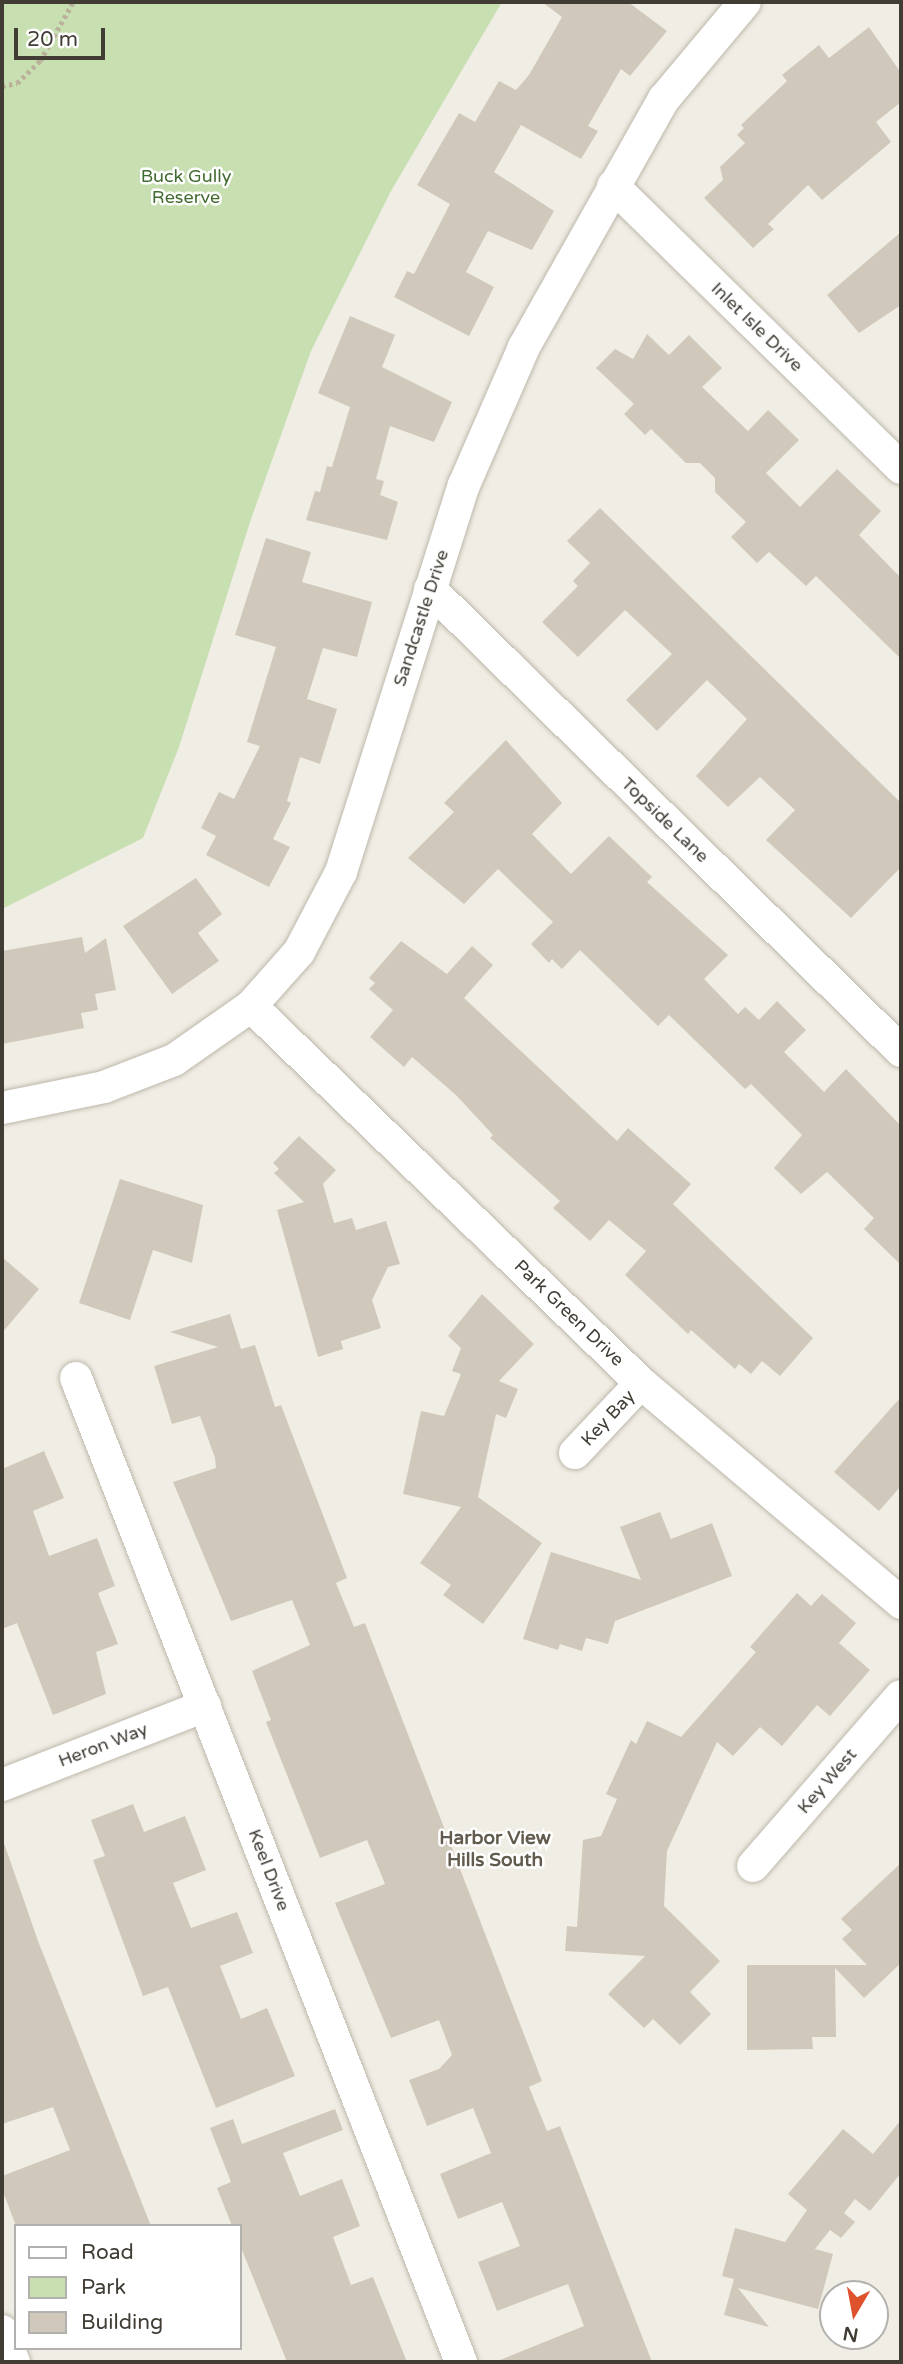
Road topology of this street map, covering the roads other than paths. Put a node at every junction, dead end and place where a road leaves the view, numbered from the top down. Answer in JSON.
{"nodes":[{"id":1,"x":745,"y":2,"type":"edge"},
{"id":2,"x":613,"y":187,"type":"junction"},
{"id":3,"x":900,"y":464,"type":"edge"},
{"id":4,"x":430,"y":589,"type":"junction"},
{"id":5,"x":251,"y":1006,"type":"junction"},
{"id":6,"x":901,"y":1051,"type":"edge"},
{"id":7,"x":2,"y":1108,"type":"edge"},
{"id":8,"x":76,"y":1378,"type":"dead end"},
{"id":9,"x":641,"y":1383,"type":"junction"},
{"id":10,"x":575,"y":1453,"type":"dead end"},
{"id":11,"x":901,"y":1603,"type":"edge"},
{"id":12,"x":901,"y":1696,"type":"edge"},
{"id":13,"x":205,"y":1706,"type":"junction"},
{"id":14,"x":2,"y":1785,"type":"edge"},
{"id":15,"x":752,"y":1866,"type":"dead end"},
{"id":16,"x":2,"y":2331,"type":"edge"},
{"id":17,"x":14,"y":2362,"type":"edge"},
{"id":18,"x":461,"y":2362,"type":"edge"}],
"edges":[{"from":1,"to":2,"type":"street","name":"Sandcastle Drive"},
{"from":2,"to":3,"type":"street","name":"Inlet Isle Drive"},
{"from":2,"to":4,"type":"street","name":"Sandcastle Drive"},
{"from":4,"to":5,"type":"street","name":"Sandcastle Drive"},
{"from":4,"to":6,"type":"street","name":"Topside Lane"},
{"from":5,"to":7,"type":"street","name":"Sandcastle Drive"},
{"from":5,"to":9,"type":"street","name":"Park Green Drive"},
{"from":8,"to":13,"type":"street","name":"Keel Drive"},
{"from":9,"to":10,"type":"street","name":"Key Bay"},
{"from":9,"to":11,"type":"street","name":"Park Green Drive"},
{"from":12,"to":15,"type":"street","name":"Key West"},
{"from":13,"to":14,"type":"street","name":"Heron Way"},
{"from":13,"to":18,"type":"street","name":"Keel Drive"},
{"from":16,"to":17,"type":"street"}]}
